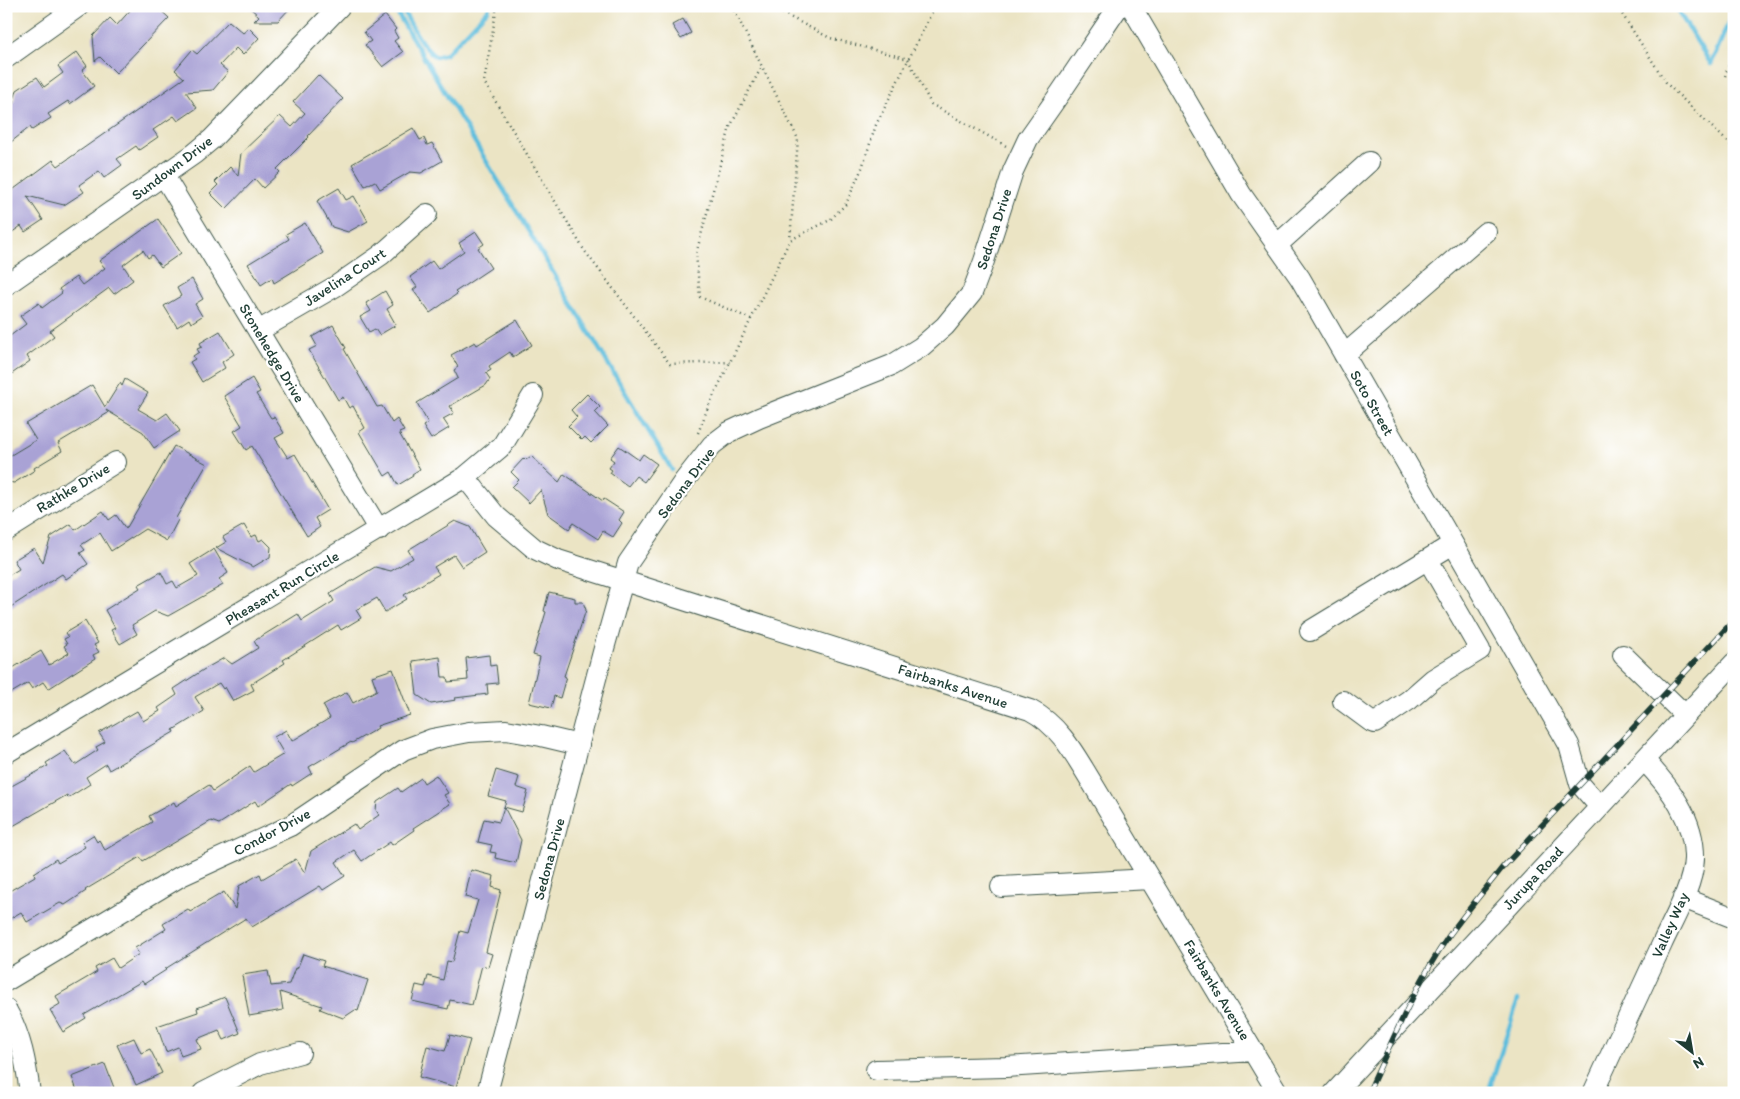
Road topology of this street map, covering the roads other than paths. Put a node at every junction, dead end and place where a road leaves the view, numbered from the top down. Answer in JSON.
{"nodes":[{"id":1,"x":79,"y":6,"type":"edge"},
{"id":2,"x":340,"y":6,"type":"edge"},
{"id":3,"x":1119,"y":6,"type":"edge"},
{"id":4,"x":1131,"y":6,"type":"edge"},
{"id":5,"x":6,"y":58,"type":"edge"},
{"id":6,"x":1369,"y":162,"type":"dead end"},
{"id":7,"x":164,"y":176,"type":"junction"},
{"id":8,"x":427,"y":214,"type":"dead end"},
{"id":9,"x":1486,"y":232,"type":"dead end"},
{"id":10,"x":1277,"y":245,"type":"junction"},
{"id":11,"x":6,"y":286,"type":"edge"},
{"id":12,"x":258,"y":331,"type":"junction"},
{"id":13,"x":1344,"y":355,"type":"junction"},
{"id":14,"x":533,"y":395,"type":"dead end"},
{"id":15,"x":116,"y":462,"type":"dead end"},
{"id":16,"x":465,"y":477,"type":"junction"},
{"id":17,"x":379,"y":530,"type":"junction"},
{"id":18,"x":6,"y":531,"type":"edge"},
{"id":19,"x":1453,"y":544,"type":"junction"},
{"id":20,"x":1428,"y":560,"type":"junction"},
{"id":21,"x":623,"y":580,"type":"junction"},
{"id":22,"x":1310,"y":631,"type":"dead end"},
{"id":23,"x":1623,"y":655,"type":"dead end"},
{"id":24,"x":1734,"y":663,"type":"edge"},
{"id":25,"x":1343,"y":701,"type":"dead end"},
{"id":26,"x":1685,"y":716,"type":"junction"},
{"id":27,"x":579,"y":745,"type":"junction"},
{"id":28,"x":6,"y":753,"type":"edge"},
{"id":29,"x":1644,"y":760,"type":"junction"},
{"id":30,"x":1600,"y":807,"type":"junction"},
{"id":31,"x":1150,"y":878,"type":"junction"},
{"id":32,"x":1001,"y":887,"type":"dead end"},
{"id":33,"x":1683,"y":898,"type":"junction"},
{"id":34,"x":1734,"y":918,"type":"edge"},
{"id":35,"x":6,"y":982,"type":"edge"},
{"id":36,"x":6,"y":1009,"type":"edge"},
{"id":37,"x":1254,"y":1051,"type":"junction"},
{"id":38,"x":300,"y":1052,"type":"dead end"},
{"id":39,"x":876,"y":1070,"type":"dead end"},
{"id":40,"x":30,"y":1093,"type":"edge"},
{"id":41,"x":203,"y":1093,"type":"edge"},
{"id":42,"x":488,"y":1093,"type":"edge"},
{"id":43,"x":1278,"y":1093,"type":"edge"},
{"id":44,"x":1334,"y":1093,"type":"edge"},
{"id":45,"x":1593,"y":1093,"type":"edge"}],
"edges":[{"from":1,"to":5,"type":"street"},
{"from":2,"to":7,"type":"street","name":"Sundown Drive"},
{"from":3,"to":21,"type":"street","name":"Sedona Drive"},
{"from":4,"to":10,"type":"street","name":"Soto Street"},
{"from":6,"to":10,"type":"street"},
{"from":7,"to":11,"type":"street","name":"Sundown Drive"},
{"from":7,"to":12,"type":"street","name":"Stonehedge Drive"},
{"from":8,"to":12,"type":"street","name":"Javelina Court"},
{"from":9,"to":13,"type":"street"},
{"from":10,"to":13,"type":"street","name":"Soto Street"},
{"from":12,"to":17,"type":"street","name":"Stonehedge Drive"},
{"from":13,"to":19,"type":"street","name":"Soto Street"},
{"from":14,"to":16,"type":"street","name":"Pheasant Run Circle"},
{"from":15,"to":18,"type":"street","name":"Rathke Drive"},
{"from":16,"to":17,"type":"street","name":"Pheasant Run Circle"},
{"from":16,"to":21,"type":"street","name":"Fairbanks Avenue"},
{"from":17,"to":28,"type":"street","name":"Pheasant Run Circle"},
{"from":19,"to":20,"type":"street"},
{"from":19,"to":30,"type":"street","name":"Soto Street"},
{"from":20,"to":22,"type":"street"},
{"from":20,"to":25,"type":"street"},
{"from":21,"to":27,"type":"street","name":"Sedona Drive"},
{"from":21,"to":31,"type":"street","name":"Fairbanks Avenue"},
{"from":23,"to":26,"type":"street"},
{"from":24,"to":26,"type":"street","name":"Jurupa Road"},
{"from":26,"to":29,"type":"street","name":"Jurupa Road"},
{"from":27,"to":35,"type":"street","name":"Condor Drive"},
{"from":27,"to":42,"type":"street","name":"Sedona Drive"},
{"from":29,"to":30,"type":"street","name":"Jurupa Road"},
{"from":29,"to":33,"type":"street","name":"Valley Way"},
{"from":30,"to":44,"type":"street","name":"Jurupa Road"},
{"from":31,"to":32,"type":"street"},
{"from":31,"to":37,"type":"street","name":"Fairbanks Avenue"},
{"from":33,"to":34,"type":"street"},
{"from":33,"to":45,"type":"street","name":"Valley Way"},
{"from":36,"to":40,"type":"street"},
{"from":37,"to":39,"type":"street"},
{"from":37,"to":43,"type":"street","name":"Fairbanks Avenue"},
{"from":38,"to":41,"type":"street"}]}
